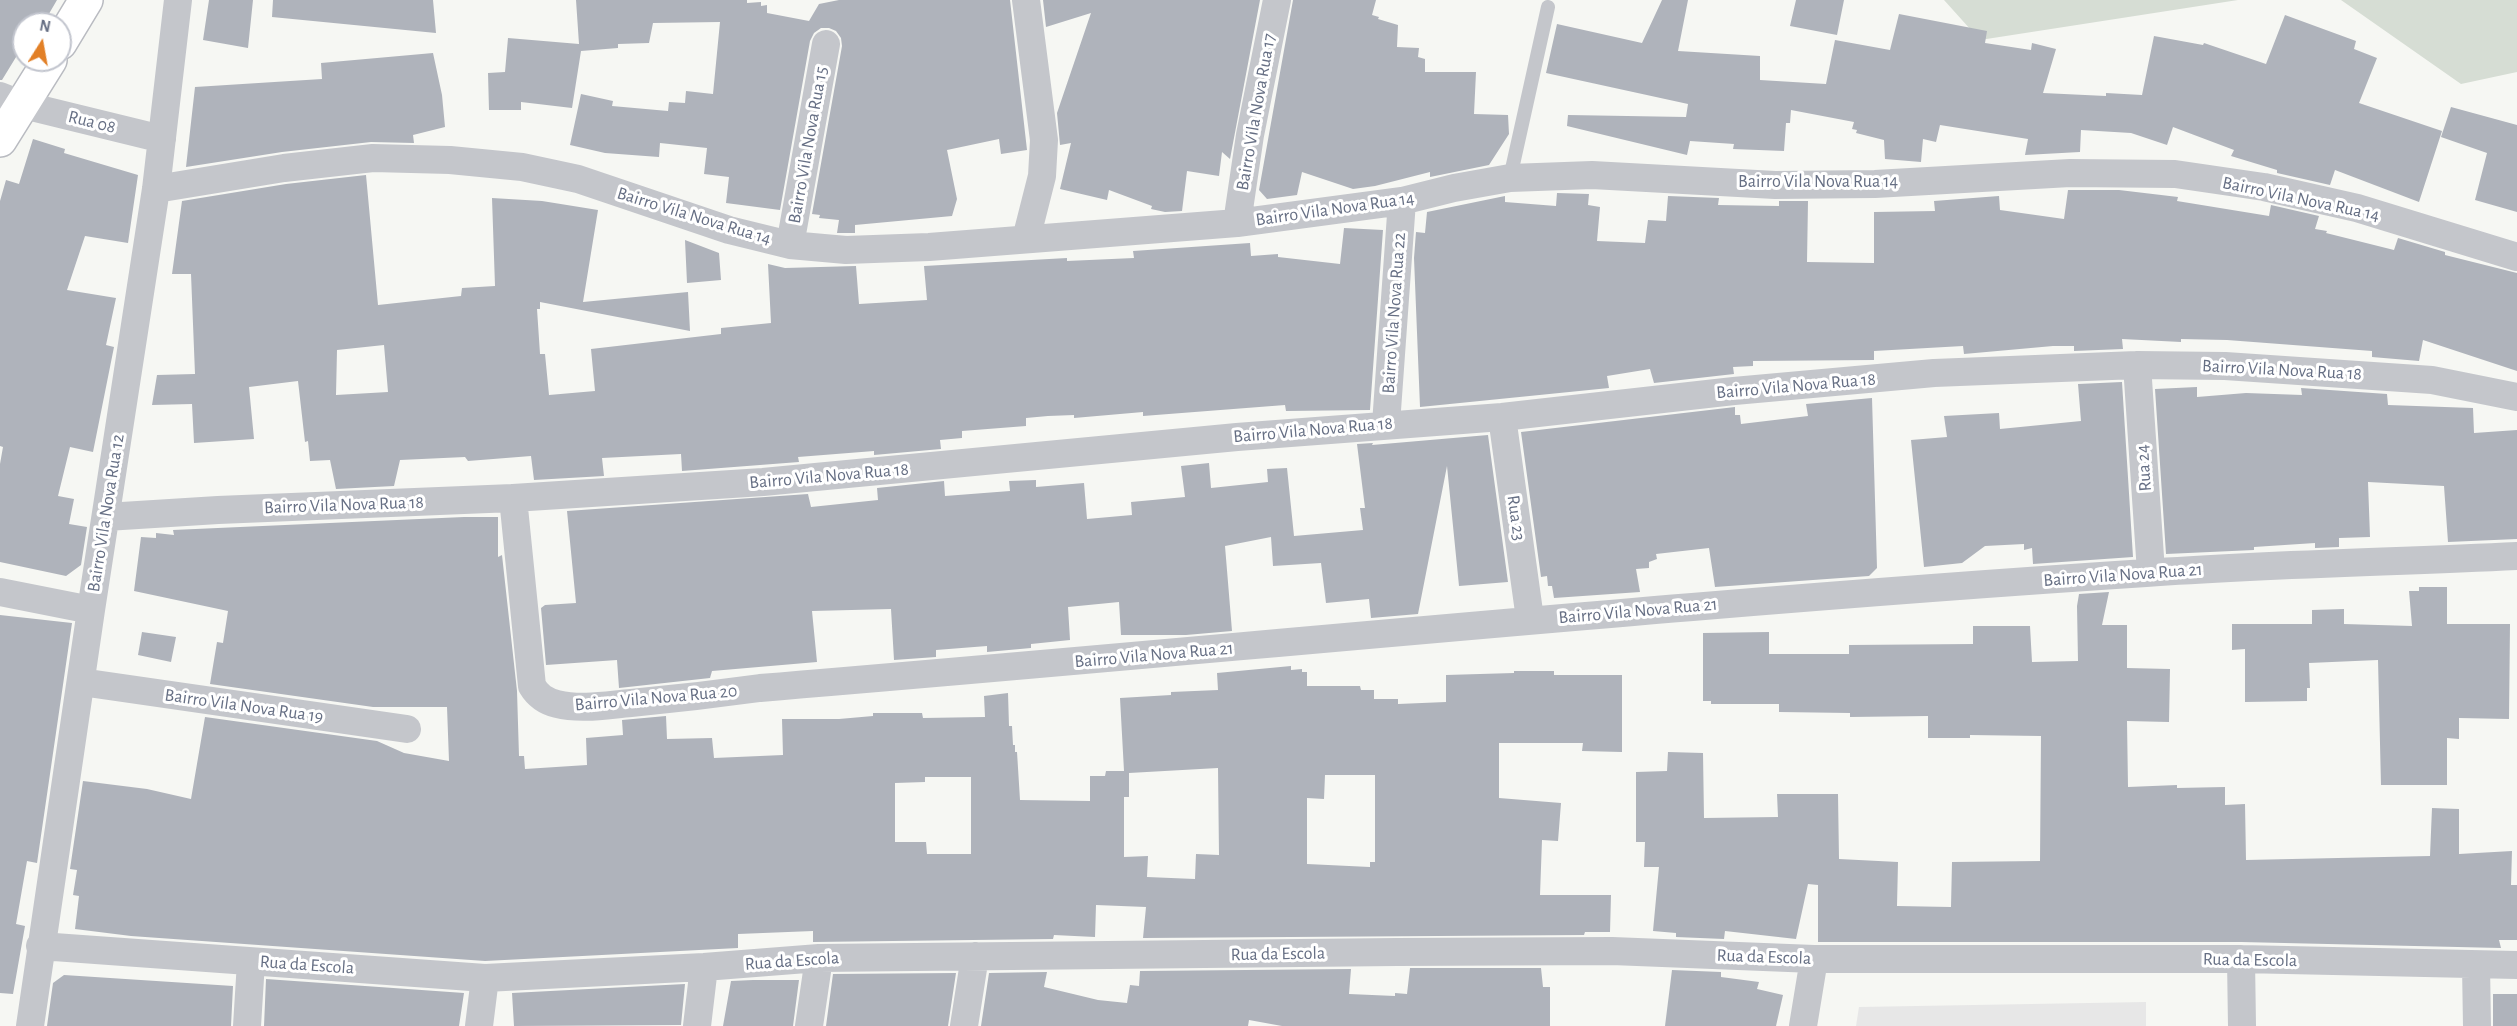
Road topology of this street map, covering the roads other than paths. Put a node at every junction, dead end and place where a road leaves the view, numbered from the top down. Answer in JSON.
{"nodes":[{"id":1,"x":86,"y":0,"type":"edge"},
{"id":2,"x":178,"y":0,"type":"edge"},
{"id":3,"x":1026,"y":0,"type":"edge"},
{"id":4,"x":1277,"y":0,"type":"edge"},
{"id":5,"x":1548,"y":7,"type":"dead end"},
{"id":6,"x":72,"y":23,"type":"edge"},
{"id":7,"x":826,"y":44,"type":"dead end"},
{"id":8,"x":38,"y":72,"type":"edge"},
{"id":9,"x":11,"y":100,"type":"edge"},
{"id":10,"x":162,"y":139,"type":"junction"},
{"id":11,"x":0,"y":140,"type":"edge"},
{"id":12,"x":1510,"y":178,"type":"junction"},
{"id":13,"x":156,"y":189,"type":"junction"},
{"id":14,"x":1402,"y":201,"type":"junction"},
{"id":15,"x":1237,"y":223,"type":"junction"},
{"id":16,"x":1026,"y":239,"type":"junction"},
{"id":17,"x":790,"y":245,"type":"junction"},
{"id":18,"x":2517,"y":256,"type":"edge"},
{"id":19,"x":2136,"y":365,"type":"junction"},
{"id":20,"x":2517,"y":397,"type":"edge"},
{"id":21,"x":1502,"y":417,"type":"junction"},
{"id":22,"x":1386,"y":424,"type":"junction"},
{"id":23,"x":513,"y":498,"type":"junction"},
{"id":24,"x":106,"y":517,"type":"junction"},
{"id":25,"x":2517,"y":556,"type":"edge"},
{"id":26,"x":2151,"y":572,"type":"junction"},
{"id":27,"x":0,"y":592,"type":"edge"},
{"id":28,"x":90,"y":610,"type":"junction"},
{"id":29,"x":1530,"y":619,"type":"junction"},
{"id":30,"x":81,"y":682,"type":"junction"},
{"id":31,"x":760,"y":688,"type":"joint"},
{"id":32,"x":407,"y":729,"type":"dead end"},
{"id":33,"x":40,"y":946,"type":"junction"},
{"id":34,"x":975,"y":956,"type":"junction"},
{"id":35,"x":819,"y":958,"type":"junction"},
{"id":36,"x":1814,"y":959,"type":"junction"},
{"id":37,"x":2241,"y":959,"type":"junction"},
{"id":38,"x":251,"y":962,"type":"junction"},
{"id":39,"x":2476,"y":965,"type":"junction"},
{"id":40,"x":2517,"y":965,"type":"edge"},
{"id":41,"x":704,"y":967,"type":"junction"},
{"id":42,"x":485,"y":978,"type":"junction"},
{"id":43,"x":30,"y":1026,"type":"edge"},
{"id":44,"x":247,"y":1026,"type":"edge"},
{"id":45,"x":479,"y":1026,"type":"edge"},
{"id":46,"x":697,"y":1026,"type":"edge"},
{"id":47,"x":809,"y":1026,"type":"edge"},
{"id":48,"x":964,"y":1026,"type":"edge"},
{"id":49,"x":1803,"y":1026,"type":"edge"},
{"id":50,"x":2242,"y":1026,"type":"edge"},
{"id":51,"x":2477,"y":1026,"type":"edge"}],
"edges":[{"from":1,"to":6,"type":"street"},
{"from":2,"to":10,"type":"street","name":"Bairro Vila Nova Rua 12"},
{"from":3,"to":16,"type":"street"},
{"from":4,"to":15,"type":"street","name":"Bairro Vila Nova Rua 17"},
{"from":5,"to":12,"type":"lane"},
{"from":7,"to":17,"type":"street","name":"Bairro Vila Nova Rua 15"},
{"from":8,"to":9,"type":"street"},
{"from":9,"to":10,"type":"street","name":"Rua 08"},
{"from":9,"to":11,"type":"street"},
{"from":10,"to":13,"type":"street","name":"Bairro Vila Nova Rua 12"},
{"from":12,"to":14,"type":"street","name":"Bairro Vila Nova Rua 14"},
{"from":12,"to":18,"type":"street","name":"Bairro Vila Nova Rua 14"},
{"from":13,"to":17,"type":"street","name":"Bairro Vila Nova Rua 14"},
{"from":13,"to":24,"type":"street","name":"Bairro Vila Nova Rua 12"},
{"from":14,"to":15,"type":"street","name":"Bairro Vila Nova Rua 14"},
{"from":14,"to":22,"type":"street","name":"Bairro Vila Nova Rua 22"},
{"from":15,"to":16,"type":"street","name":"Bairro Vila Nova Rua 14"},
{"from":16,"to":17,"type":"street","name":"Bairro Vila Nova Rua 14"},
{"from":19,"to":20,"type":"street","name":"Bairro Vila Nova Rua 18"},
{"from":19,"to":21,"type":"street","name":"Bairro Vila Nova Rua 18"},
{"from":19,"to":26,"type":"street","name":"Rua 24"},
{"from":21,"to":22,"type":"street","name":"Bairro Vila Nova Rua 18"},
{"from":21,"to":29,"type":"street","name":"Rua 23"},
{"from":22,"to":23,"type":"street","name":"Bairro Vila Nova Rua 18"},
{"from":23,"to":24,"type":"street","name":"Bairro Vila Nova Rua 18"},
{"from":23,"to":31,"type":"street","name":"Bairro Vila Nova Rua 20"},
{"from":24,"to":28,"type":"street","name":"Bairro Vila Nova Rua 12"},
{"from":25,"to":26,"type":"street","name":"Bairro Vila Nova Rua 21"},
{"from":26,"to":29,"type":"street","name":"Bairro Vila Nova Rua 21"},
{"from":27,"to":28,"type":"street"},
{"from":28,"to":30,"type":"street","name":"Bairro Vila Nova Rua 12"},
{"from":29,"to":31,"type":"street","name":"Bairro Vila Nova Rua 21"},
{"from":30,"to":32,"type":"street","name":"Bairro Vila Nova Rua 19"},
{"from":30,"to":33,"type":"street","name":"Bairro Vila Nova Rua 12"},
{"from":33,"to":38,"type":"street","name":"Rua da Escola"},
{"from":33,"to":43,"type":"street","name":"Bairro Vila Nova Rua 12"},
{"from":34,"to":35,"type":"street","name":"Rua da Escola"},
{"from":34,"to":36,"type":"street","name":"Rua da Escola"},
{"from":34,"to":48,"type":"street"},
{"from":35,"to":41,"type":"street","name":"Rua da Escola"},
{"from":35,"to":47,"type":"street"},
{"from":36,"to":37,"type":"street","name":"Rua da Escola"},
{"from":36,"to":49,"type":"street"},
{"from":37,"to":39,"type":"street","name":"Rua da Escola"},
{"from":37,"to":50,"type":"street"},
{"from":38,"to":42,"type":"street","name":"Rua da Escola"},
{"from":38,"to":44,"type":"street"},
{"from":39,"to":40,"type":"street","name":"Rua da Escola"},
{"from":39,"to":51,"type":"street"},
{"from":41,"to":42,"type":"street","name":"Rua da Escola"},
{"from":41,"to":46,"type":"street"},
{"from":42,"to":45,"type":"street"}]}
